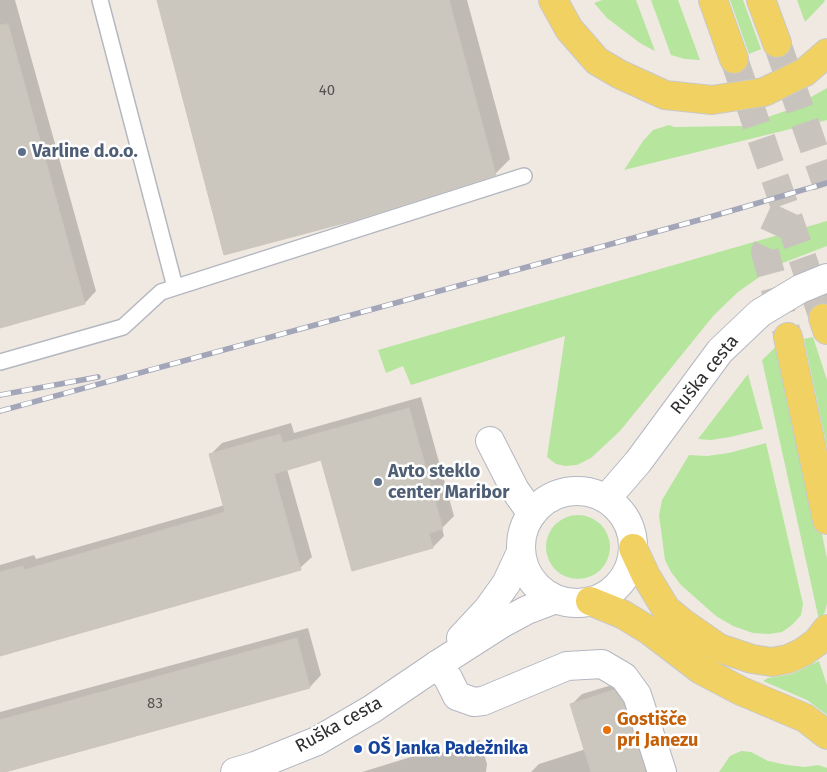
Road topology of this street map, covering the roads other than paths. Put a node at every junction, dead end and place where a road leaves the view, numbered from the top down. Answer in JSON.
{"nodes":[{"id":1,"x":100,"y":0,"type":"edge"},
{"id":2,"x":553,"y":0,"type":"edge"},
{"id":3,"x":713,"y":0,"type":"edge"},
{"id":4,"x":761,"y":0,"type":"edge"},
{"id":5,"x":776,"y":43,"type":"tunnel mouth"},
{"id":6,"x":827,"y":54,"type":"edge"},
{"id":7,"x":734,"y":59,"type":"tunnel mouth"},
{"id":8,"x":524,"y":176,"type":"dead end"},
{"id":9,"x":827,"y":278,"type":"edge"},
{"id":10,"x":176,"y":287,"type":"junction"},
{"id":11,"x":788,"y":338,"type":"tunnel mouth"},
{"id":12,"x":0,"y":362,"type":"edge"},
{"id":13,"x":490,"y":441,"type":"dead end"},
{"id":14,"x":606,"y":499,"type":"junction"},
{"id":15,"x":532,"y":514,"type":"junction"},
{"id":16,"x":827,"y":520,"type":"edge"},
{"id":17,"x":633,"y":548,"type":"junction"},
{"id":18,"x":520,"y":552,"type":"junction"},
{"id":19,"x":556,"y":600,"type":"junction"},
{"id":20,"x":590,"y":602,"type":"junction"},
{"id":21,"x":827,"y":629,"type":"edge"},
{"id":22,"x":437,"y":665,"type":"junction"},
{"id":23,"x":827,"y":735,"type":"edge"},
{"id":24,"x":235,"y":772,"type":"edge"},
{"id":25,"x":662,"y":772,"type":"edge"}],
"edges":[{"from":1,"to":10,"type":"lane"},
{"from":2,"to":6,"type":"main road"},
{"from":3,"to":7,"type":"main road"},
{"from":4,"to":5,"type":"main road"},
{"from":8,"to":10,"type":"lane"},
{"from":9,"to":14,"type":"street","name":"Ruška cesta"},
{"from":10,"to":12,"type":"lane"},
{"from":11,"to":16,"type":"main road"},
{"from":13,"to":15,"type":"street"},
{"from":14,"to":15,"type":"street"},
{"from":14,"to":17,"type":"street"},
{"from":15,"to":18,"type":"street"},
{"from":17,"to":20,"type":"street"},
{"from":17,"to":21,"type":"main road"},
{"from":18,"to":19,"type":"street"},
{"from":18,"to":22,"type":"street"},
{"from":19,"to":20,"type":"street"},
{"from":19,"to":22,"type":"street"},
{"from":20,"to":23,"type":"main road"},
{"from":22,"to":24,"type":"street","name":"Ruška cesta"},
{"from":22,"to":25,"type":"street"}]}
